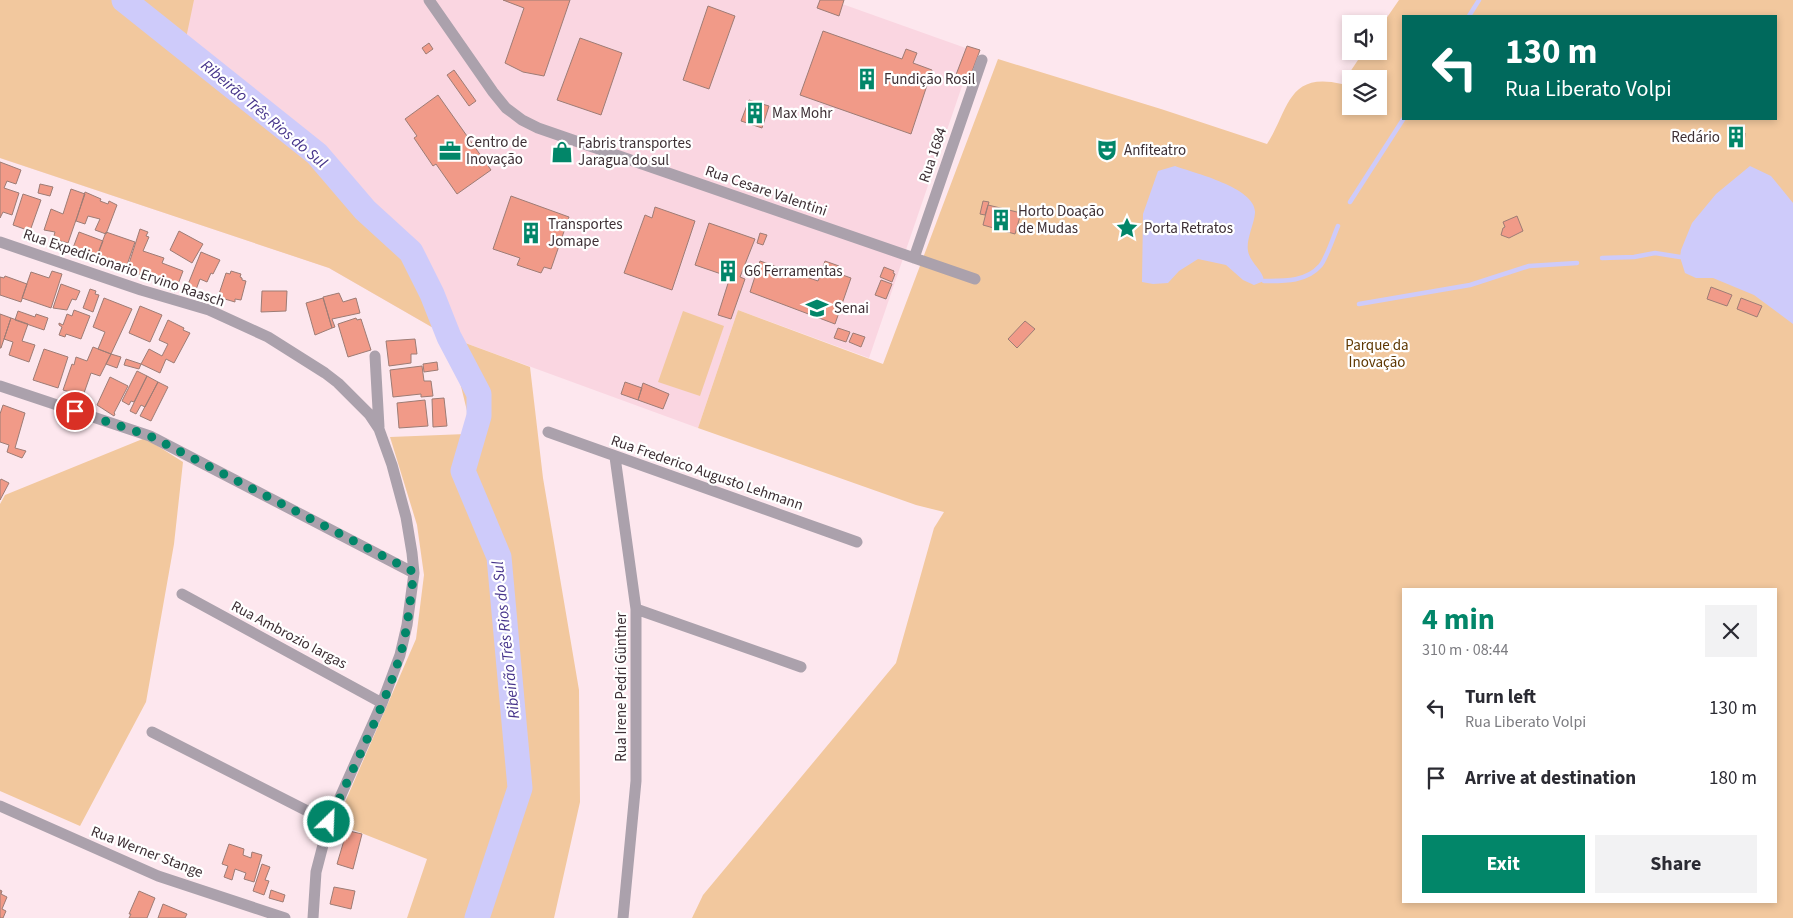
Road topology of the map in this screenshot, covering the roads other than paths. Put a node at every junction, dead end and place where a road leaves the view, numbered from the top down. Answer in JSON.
{"nodes":[{"id":1,"x":429,"y":0,"type":"edge"},
{"id":2,"x":982,"y":60,"type":"dead end"},
{"id":3,"x":0,"y":242,"type":"edge"},
{"id":4,"x":914,"y":258,"type":"junction"},
{"id":5,"x":975,"y":280,"type":"dead end"},
{"id":6,"x":375,"y":356,"type":"dead end"},
{"id":7,"x":0,"y":386,"type":"edge"},
{"id":8,"x":379,"y":429,"type":"junction"},
{"id":9,"x":548,"y":432,"type":"dead end"},
{"id":10,"x":615,"y":457,"type":"junction"},
{"id":11,"x":857,"y":542,"type":"dead end"},
{"id":12,"x":414,"y":572,"type":"junction"},
{"id":13,"x":182,"y":594,"type":"dead end"},
{"id":14,"x":636,"y":609,"type":"junction"},
{"id":15,"x":801,"y":668,"type":"dead end"},
{"id":16,"x":382,"y":702,"type":"junction"},
{"id":17,"x":152,"y":732,"type":"dead end"},
{"id":18,"x":0,"y":806,"type":"edge"},
{"id":19,"x":329,"y":822,"type":"junction"},
{"id":20,"x":286,"y":918,"type":"edge"},
{"id":21,"x":313,"y":918,"type":"edge"},
{"id":22,"x":624,"y":918,"type":"edge"}],
"edges":[{"from":1,"to":4,"type":"street","name":"Rua Cesare Valentini"},
{"from":2,"to":4,"type":"street","name":"Rua 1684"},
{"from":3,"to":8,"type":"street","name":"Rua Expedicionario Ervino Raasch"},
{"from":4,"to":5,"type":"street","name":"Rua Cesare Valentini"},
{"from":6,"to":8,"type":"street"},
{"from":7,"to":12,"type":"street"},
{"from":8,"to":12,"type":"street","name":"Rua Expedicionario Ervino Raasch"},
{"from":9,"to":10,"type":"street","name":"Rua Frederico Augusto Lehmann"},
{"from":10,"to":11,"type":"street","name":"Rua Frederico Augusto Lehmann"},
{"from":10,"to":14,"type":"street","name":"Rua Irene Pedri Günther"},
{"from":12,"to":16,"type":"street","name":"Rua Expedicionario Ervino Raasch"},
{"from":13,"to":16,"type":"street","name":"Rua Ambrozio Iargas"},
{"from":14,"to":15,"type":"street"},
{"from":14,"to":22,"type":"street","name":"Rua Irene Pedri Günther"},
{"from":16,"to":19,"type":"street","name":"Rua Expedicionario Ervino Raasch"},
{"from":17,"to":19,"type":"street"},
{"from":18,"to":20,"type":"street","name":"Rua Werner Stange"},
{"from":19,"to":21,"type":"street","name":"Rua Expedicionario Ervino Raasch"}]}
